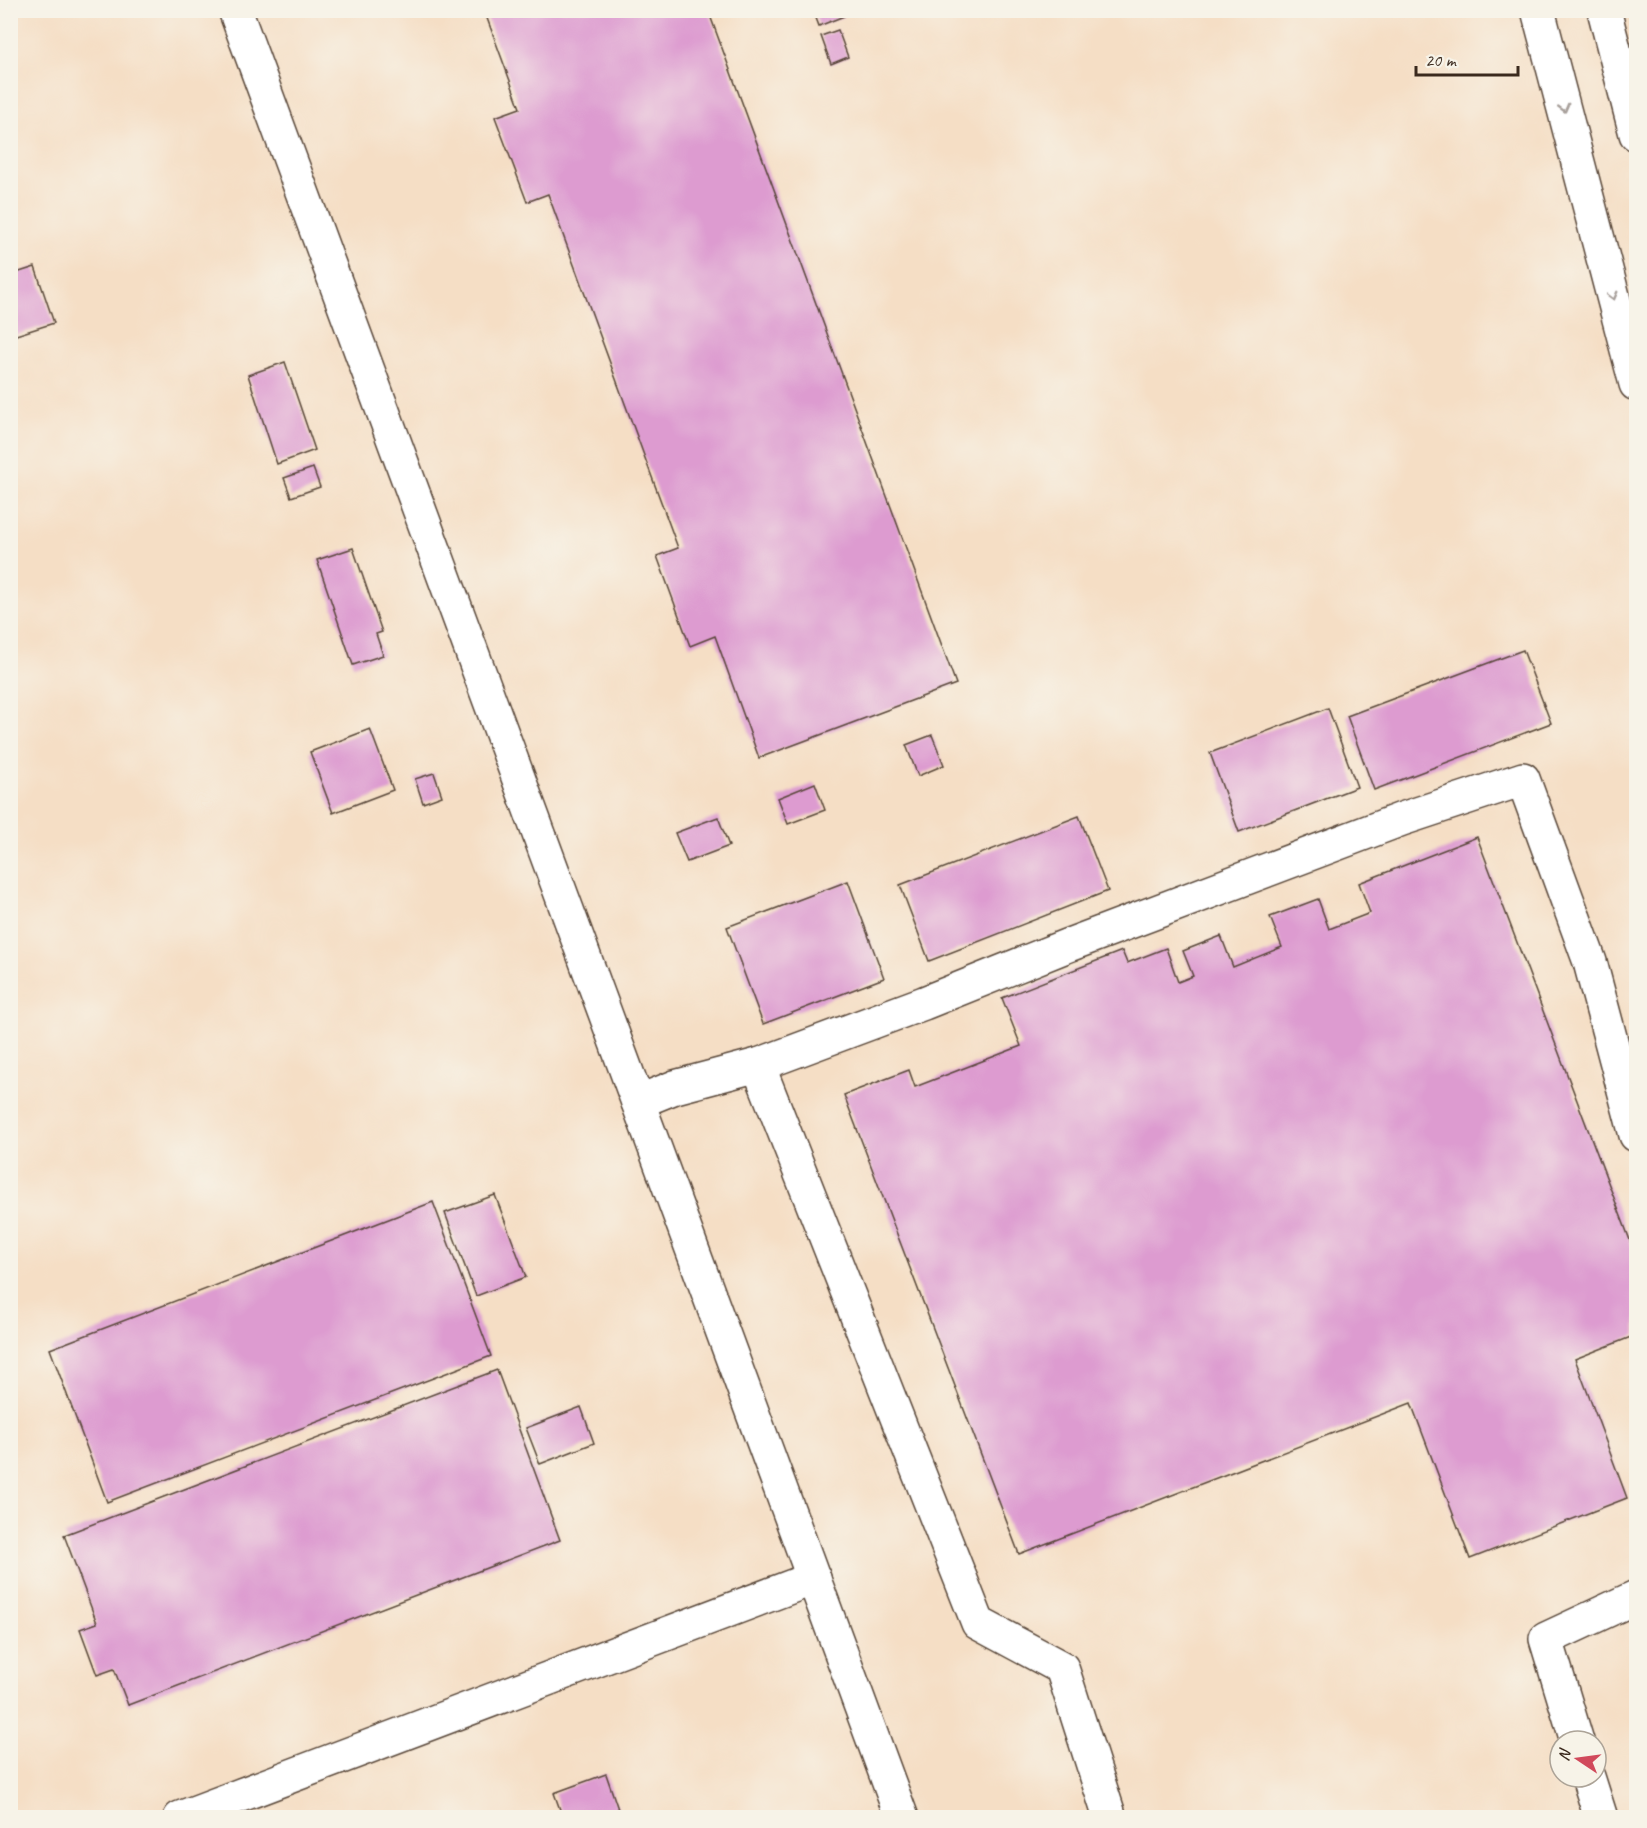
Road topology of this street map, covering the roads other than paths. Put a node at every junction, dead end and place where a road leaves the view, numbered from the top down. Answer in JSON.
{"nodes":[{"id":1,"x":235,"y":10,"type":"edge"},
{"id":2,"x":1538,"y":10,"type":"edge"},
{"id":3,"x":1604,"y":10,"type":"edge"},
{"id":4,"x":1636,"y":134,"type":"edge"},
{"id":5,"x":1634,"y":363,"type":"edge"},
{"id":6,"x":758,"y":1065,"type":"junction"},
{"id":7,"x":638,"y":1102,"type":"junction"},
{"id":8,"x":1636,"y":1136,"type":"edge"},
{"id":9,"x":814,"y":1578,"type":"junction"},
{"id":10,"x":1636,"y":1597,"type":"edge"},
{"id":11,"x":1573,"y":1729,"type":"edge"},
{"id":12,"x":1592,"y":1789,"type":"edge"},
{"id":13,"x":180,"y":1818,"type":"edge"},
{"id":14,"x":902,"y":1818,"type":"edge"},
{"id":15,"x":1110,"y":1818,"type":"edge"},
{"id":16,"x":1601,"y":1818,"type":"edge"}],
"edges":[{"from":1,"to":7,"type":"street"},
{"from":2,"to":5,"type":"street","one_way":true},
{"from":3,"to":4,"type":"street"},
{"from":6,"to":7,"type":"street"},
{"from":6,"to":8,"type":"street"},
{"from":6,"to":15,"type":"street"},
{"from":7,"to":9,"type":"street"},
{"from":9,"to":13,"type":"street"},
{"from":9,"to":14,"type":"street"},
{"from":10,"to":11,"type":"street"},
{"from":12,"to":16,"type":"street"}]}
